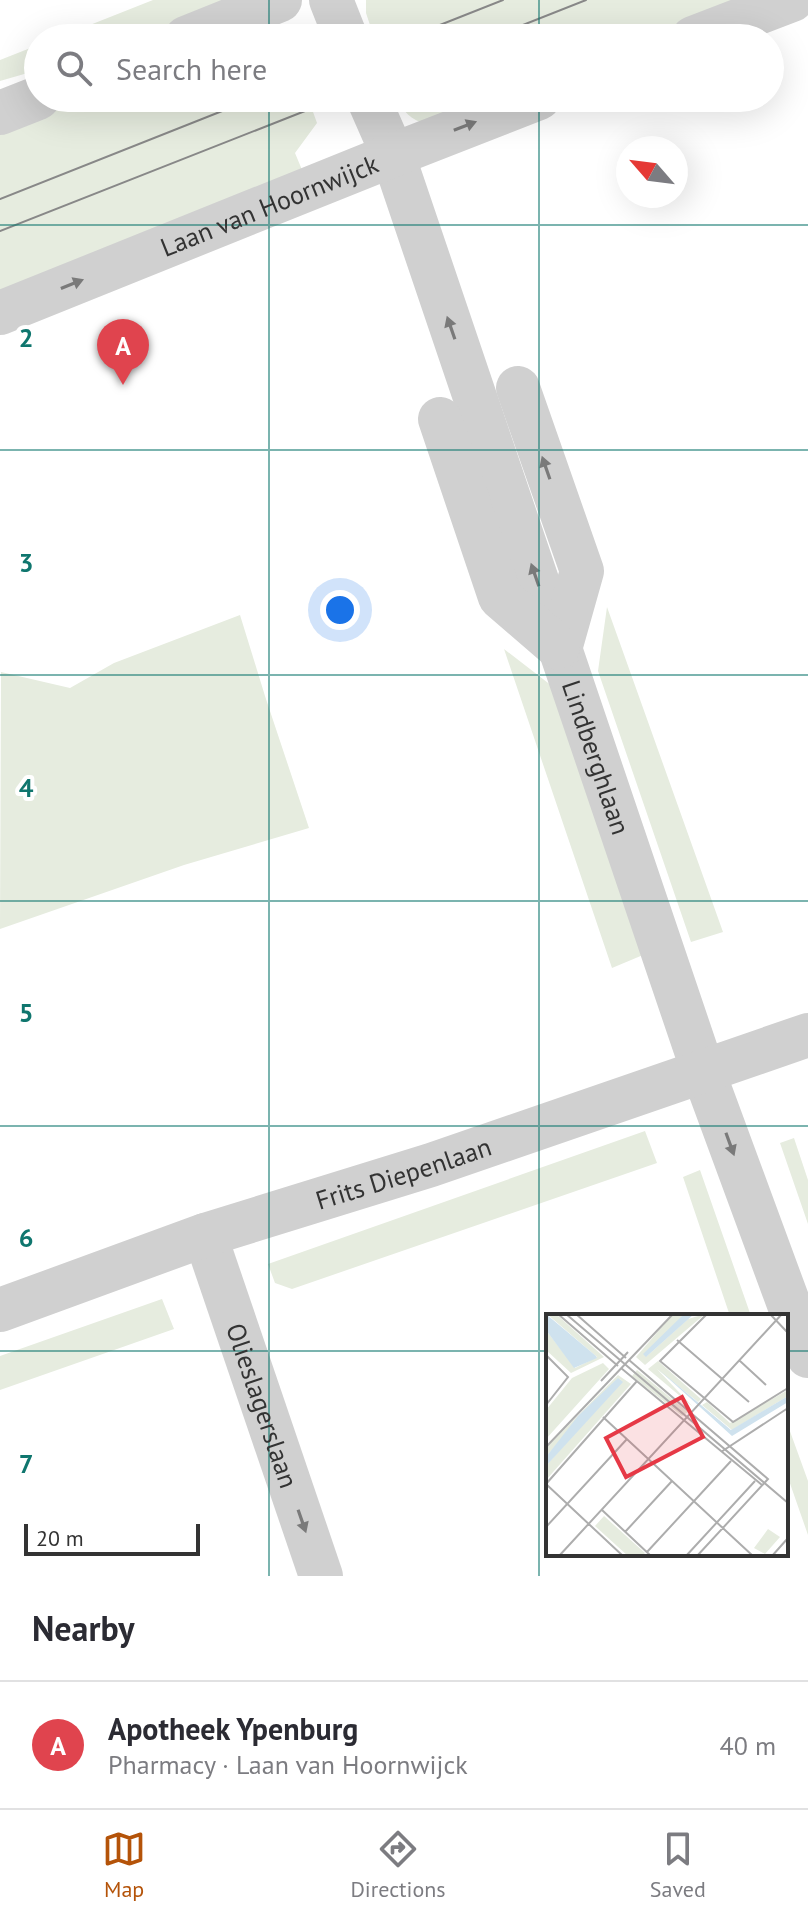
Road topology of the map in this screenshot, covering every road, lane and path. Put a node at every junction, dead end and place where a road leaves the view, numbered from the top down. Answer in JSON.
{"nodes":[{"id":1,"x":280,"y":0,"type":"edge"},
{"id":2,"x":331,"y":0,"type":"edge"},
{"id":3,"x":792,"y":0,"type":"edge"},
{"id":4,"x":221,"y":24,"type":"edge"},
{"id":5,"x":340,"y":24,"type":"edge"},
{"id":6,"x":729,"y":24,"type":"edge"},
{"id":7,"x":24,"y":104,"type":"edge"},
{"id":8,"x":374,"y":112,"type":"edge"},
{"id":9,"x":503,"y":112,"type":"edge"},
{"id":10,"x":0,"y":113,"type":"edge"},
{"id":11,"x":393,"y":155,"type":"junction"},
{"id":12,"x":0,"y":313,"type":"edge"},
{"id":13,"x":518,"y":388,"type":"dead end"},
{"id":14,"x":440,"y":419,"type":"dead end"},
{"id":15,"x":560,"y":649,"type":"junction"},
{"id":16,"x":808,"y":1035,"type":"edge"},
{"id":17,"x":703,"y":1071,"type":"junction"},
{"id":18,"x":205,"y":1235,"type":"junction"},
{"id":19,"x":0,"y":1310,"type":"edge"},
{"id":20,"x":808,"y":1356,"type":"edge"},
{"id":21,"x":321,"y":1576,"type":"edge"}],
"edges":[{"from":1,"to":4,"type":"street"},
{"from":2,"to":5,"type":"street"},
{"from":3,"to":6,"type":"street"},
{"from":7,"to":10,"type":"street"},
{"from":8,"to":11,"type":"street","name":"Lindberghlaan"},
{"from":11,"to":9,"type":"street","name":"Laan van Hoornwijck","one_way":true},
{"from":12,"to":11,"type":"street","name":"Laan van Hoornwijck","one_way":true},
{"from":15,"to":11,"type":"street","name":"Lindberghlaan","one_way":true},
{"from":15,"to":13,"type":"street","one_way":true},
{"from":14,"to":15,"type":"street"},
{"from":15,"to":17,"type":"street","name":"Lindberghlaan"},
{"from":16,"to":17,"type":"street","name":"Frits Diepenlaan"},
{"from":17,"to":18,"type":"street","name":"Frits Diepenlaan"},
{"from":17,"to":20,"type":"street","name":"Lindberghlaan","one_way":true},
{"from":18,"to":19,"type":"street","name":"Frits Diepenlaan"},
{"from":18,"to":21,"type":"street","name":"Olieslagerslaan","one_way":true}]}
